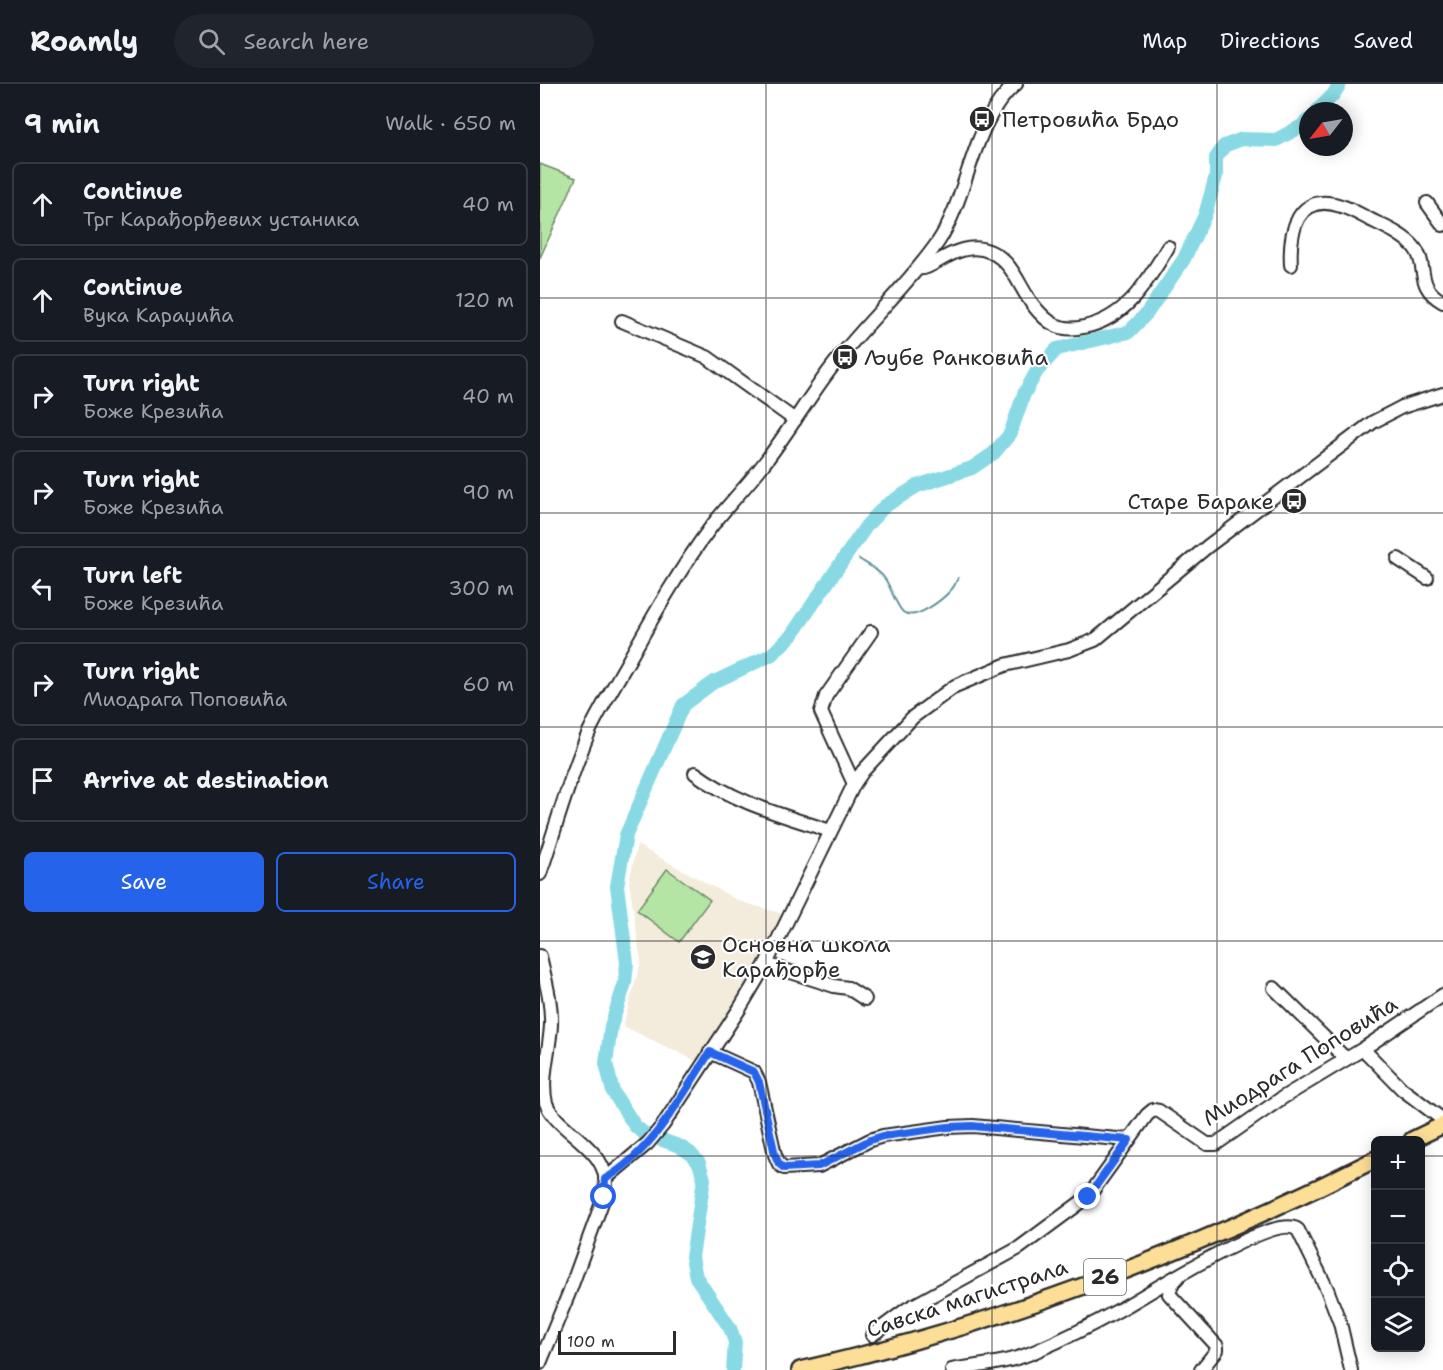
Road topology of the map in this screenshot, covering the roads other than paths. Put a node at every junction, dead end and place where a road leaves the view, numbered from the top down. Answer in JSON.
{"nodes":[{"id":1,"x":1011,"y":86,"type":"edge"},
{"id":2,"x":1427,"y":203,"type":"dead end"},
{"id":3,"x":1443,"y":225,"type":"edge"},
{"id":4,"x":1168,"y":247,"type":"dead end"},
{"id":5,"x":1291,"y":265,"type":"dead end"},
{"id":6,"x":918,"y":268,"type":"junction"},
{"id":7,"x":1443,"y":302,"type":"edge"},
{"id":8,"x":622,"y":321,"type":"dead end"},
{"id":9,"x":1443,"y":394,"type":"edge"},
{"id":10,"x":795,"y":420,"type":"junction"},
{"id":11,"x":1398,"y":558,"type":"dead end"},
{"id":12,"x":1427,"y":578,"type":"dead end"},
{"id":13,"x":872,"y":632,"type":"dead end"},
{"id":14,"x":695,"y":773,"type":"dead end"},
{"id":15,"x":854,"y":784,"type":"junction"},
{"id":16,"x":830,"y":831,"type":"junction"},
{"id":17,"x":540,"y":874,"type":"edge"},
{"id":18,"x":540,"y":957,"type":"edge"},
{"id":19,"x":766,"y":964,"type":"junction"},
{"id":20,"x":1274,"y":988,"type":"dead end"},
{"id":21,"x":1443,"y":995,"type":"edge"},
{"id":22,"x":865,"y":999,"type":"dead end"},
{"id":23,"x":1363,"y":1049,"type":"junction"},
{"id":24,"x":710,"y":1052,"type":"junction"},
{"id":25,"x":1348,"y":1058,"type":"junction"},
{"id":26,"x":542,"y":1103,"type":"edge"},
{"id":27,"x":1440,"y":1125,"type":"edge"},
{"id":28,"x":1419,"y":1136,"type":"edge"},
{"id":29,"x":1129,"y":1140,"type":"junction"},
{"id":30,"x":1371,"y":1161,"type":"edge"},
{"id":31,"x":605,"y":1179,"type":"junction"},
{"id":32,"x":1184,"y":1271,"type":"junction"},
{"id":33,"x":872,"y":1335,"type":"dead end"},
{"id":34,"x":540,"y":1363,"type":"edge"},
{"id":35,"x":800,"y":1370,"type":"edge"},
{"id":36,"x":953,"y":1370,"type":"edge"},
{"id":37,"x":1201,"y":1370,"type":"edge"},
{"id":38,"x":1351,"y":1370,"type":"edge"}],
"edges":[{"from":1,"to":6,"type":"street"},
{"from":2,"to":3,"type":"street"},
{"from":4,"to":6,"type":"street"},
{"from":5,"to":7,"type":"street"},
{"from":6,"to":10,"type":"street"},
{"from":8,"to":10,"type":"street"},
{"from":9,"to":15,"type":"street"},
{"from":10,"to":17,"type":"street"},
{"from":11,"to":12,"type":"street"},
{"from":13,"to":15,"type":"street"},
{"from":14,"to":16,"type":"street"},
{"from":15,"to":16,"type":"street"},
{"from":16,"to":19,"type":"street"},
{"from":18,"to":26,"type":"street"},
{"from":19,"to":22,"type":"street"},
{"from":19,"to":24,"type":"street"},
{"from":20,"to":25,"type":"street"},
{"from":21,"to":23,"type":"street","name":"Миодрага Поповића"},
{"from":23,"to":25,"type":"street","name":"Миодрага Поповића"},
{"from":23,"to":27,"type":"street"},
{"from":24,"to":29,"type":"street"},
{"from":24,"to":31,"type":"street"},
{"from":25,"to":29,"type":"street","name":"Миодрага Поповића"},
{"from":26,"to":31,"type":"street"},
{"from":27,"to":28,"type":"main road"},
{"from":29,"to":33,"type":"street","name":"Миодрага Поповића"},
{"from":30,"to":35,"type":"main road","name":"Савска магистрала","number":"26"},
{"from":31,"to":34,"type":"street"},
{"from":32,"to":36,"type":"street"},
{"from":32,"to":37,"type":"street"},
{"from":32,"to":38,"type":"street"}]}
